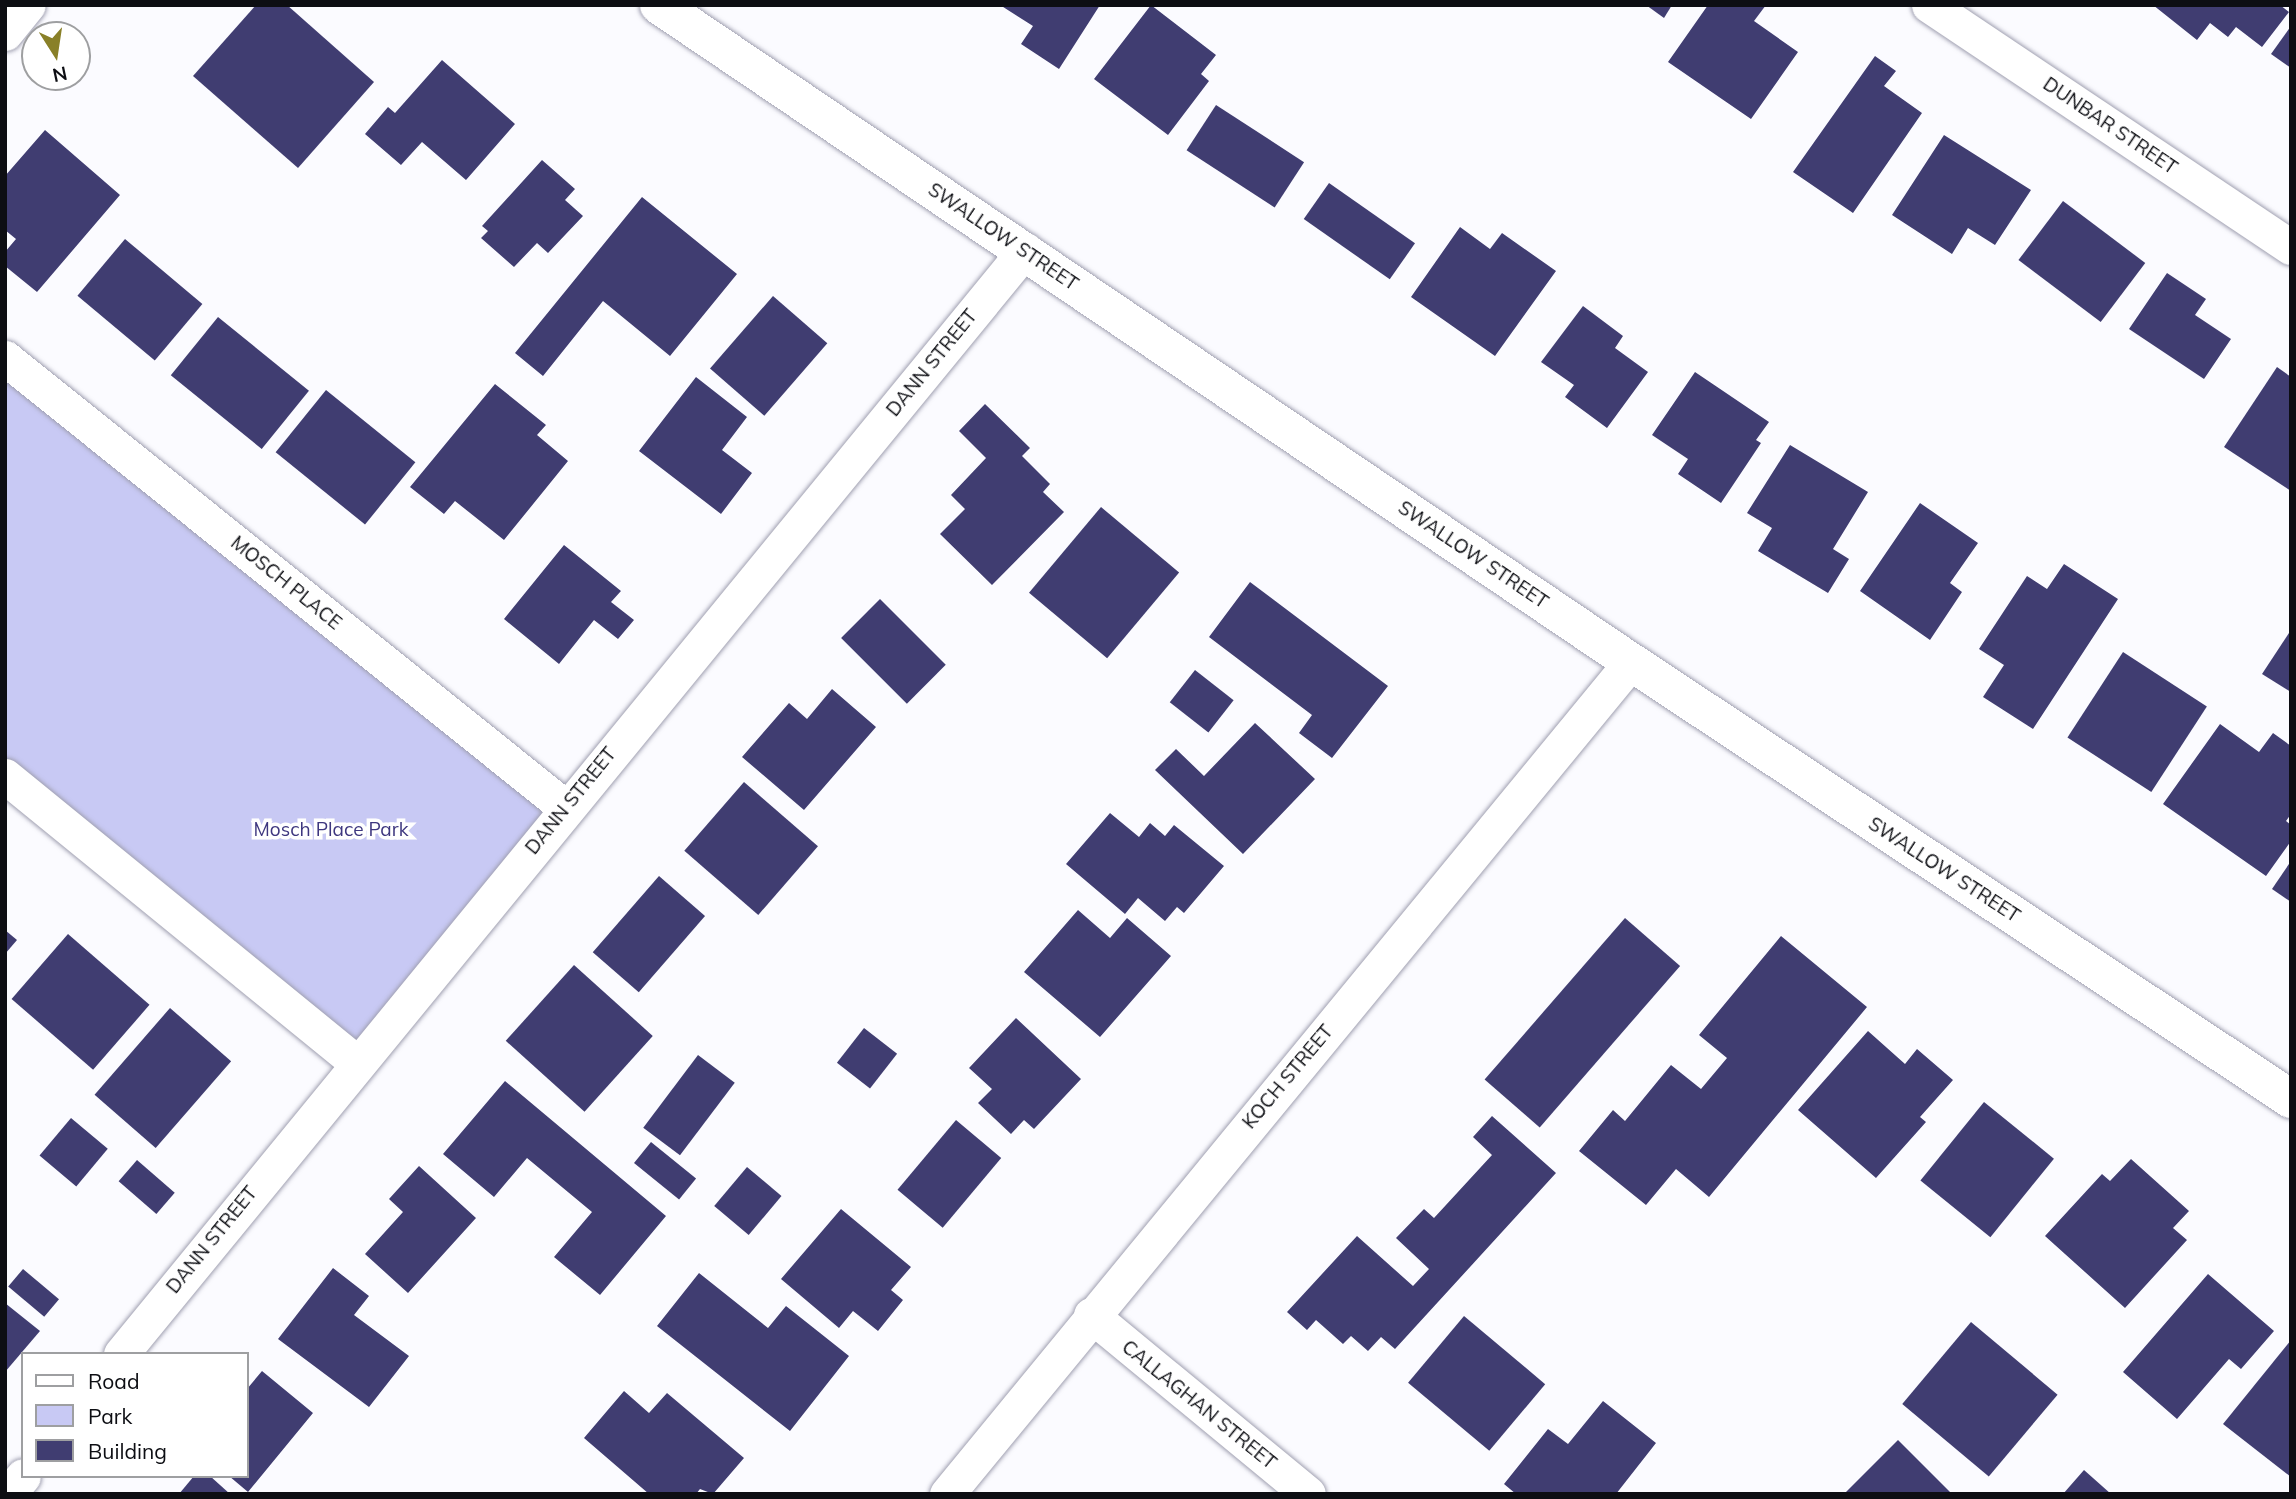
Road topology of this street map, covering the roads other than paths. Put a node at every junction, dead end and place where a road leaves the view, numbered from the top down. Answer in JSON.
{"nodes":[{"id":1,"x":28,"y":5,"type":"edge"},
{"id":2,"x":659,"y":5,"type":"edge"},
{"id":3,"x":1929,"y":5,"type":"edge"},
{"id":4,"x":5,"y":33,"type":"edge"},
{"id":5,"x":2291,"y":247,"type":"edge"},
{"id":6,"x":1025,"y":250,"type":"junction"},
{"id":7,"x":5,"y":358,"type":"edge"},
{"id":8,"x":1631,"y":662,"type":"junction"},
{"id":9,"x":5,"y":776,"type":"edge"},
{"id":10,"x":566,"y":808,"type":"junction"},
{"id":11,"x":356,"y":1062,"type":"junction"},
{"id":12,"x":2291,"y":1099,"type":"edge"},
{"id":13,"x":1091,"y":1315,"type":"junction"},
{"id":14,"x":123,"y":1352,"type":"edge"},
{"id":15,"x":21,"y":1478,"type":"edge"},
{"id":16,"x":8,"y":1494,"type":"edge"},
{"id":17,"x":947,"y":1494,"type":"edge"},
{"id":18,"x":1308,"y":1494,"type":"edge"}],
"edges":[{"from":1,"to":4,"type":"street"},
{"from":2,"to":6,"type":"street","name":"SWALLOW STREET"},
{"from":3,"to":5,"type":"street","name":"DUNBAR STREET"},
{"from":6,"to":8,"type":"street","name":"SWALLOW STREET"},
{"from":6,"to":10,"type":"street","name":"DANN STREET"},
{"from":7,"to":10,"type":"street","name":"MOSCH PLACE"},
{"from":8,"to":12,"type":"street","name":"SWALLOW STREET"},
{"from":8,"to":13,"type":"street","name":"KOCH STREET"},
{"from":9,"to":11,"type":"street"},
{"from":10,"to":11,"type":"street","name":"DANN STREET"},
{"from":11,"to":14,"type":"street","name":"DANN STREET"},
{"from":13,"to":17,"type":"street","name":"KOCH STREET"},
{"from":13,"to":18,"type":"street","name":"CALLAGHAN STREET"},
{"from":15,"to":16,"type":"street"}]}
